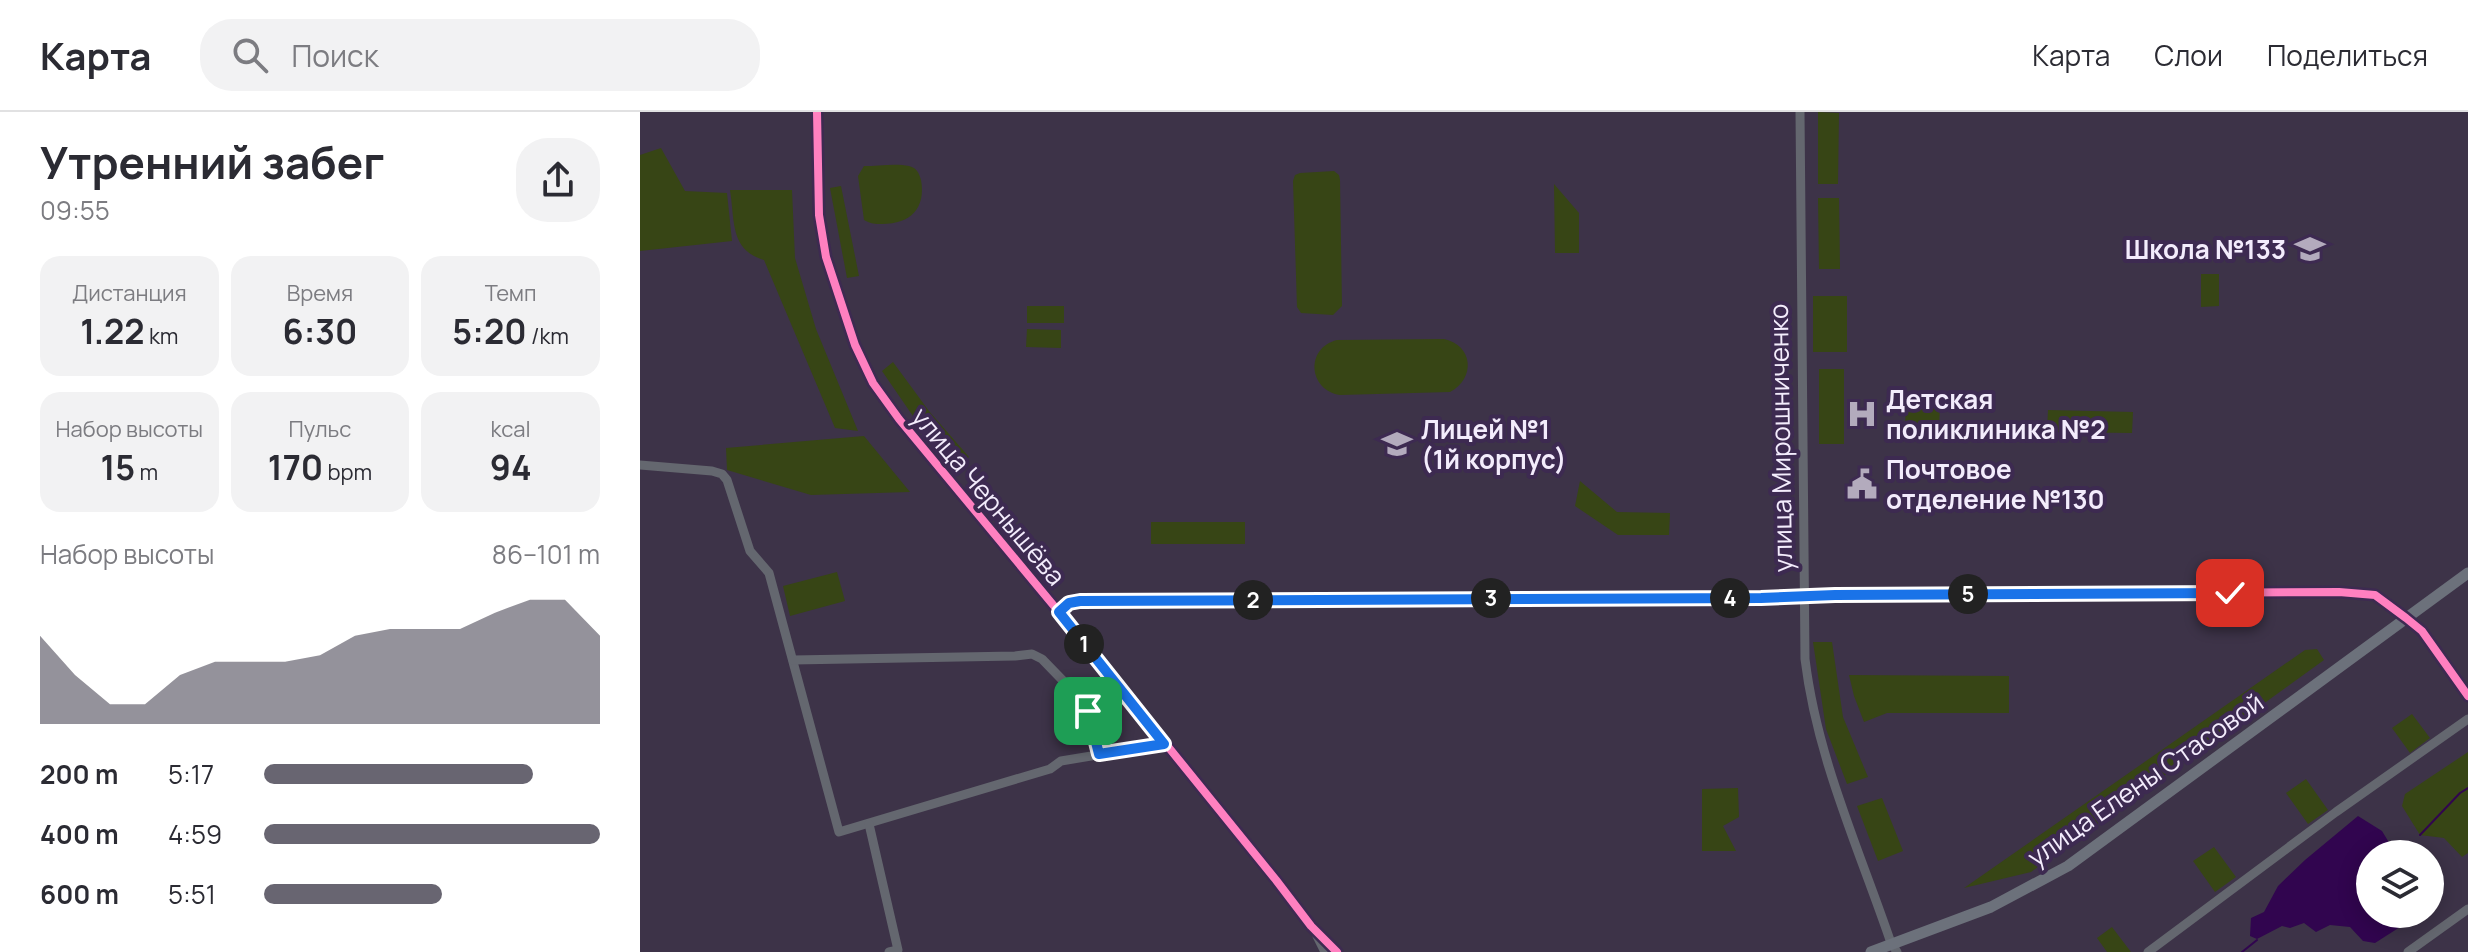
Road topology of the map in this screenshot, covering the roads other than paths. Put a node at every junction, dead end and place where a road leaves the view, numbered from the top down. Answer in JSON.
{"nodes":[{"id":1,"x":817,"y":112,"type":"edge"},
{"id":2,"x":1800,"y":112,"type":"edge"},
{"id":3,"x":640,"y":465,"type":"edge"},
{"id":4,"x":2468,"y":573,"type":"edge"},
{"id":5,"x":1804,"y":597,"type":"junction"},
{"id":6,"x":1059,"y":612,"type":"junction"},
{"id":7,"x":2406,"y":618,"type":"junction"},
{"id":8,"x":793,"y":660,"type":"junction"},
{"id":9,"x":2468,"y":696,"type":"edge"},
{"id":10,"x":2468,"y":719,"type":"edge"},
{"id":11,"x":1164,"y":744,"type":"junction"},
{"id":12,"x":1099,"y":754,"type":"junction"},
{"id":13,"x":869,"y":824,"type":"junction"},
{"id":14,"x":2468,"y":909,"type":"edge"},
{"id":15,"x":1311,"y":926,"type":"junction"},
{"id":16,"x":1894,"y":947,"type":"edge"},
{"id":17,"x":889,"y":952,"type":"edge"},
{"id":18,"x":1325,"y":952,"type":"edge"},
{"id":19,"x":1337,"y":952,"type":"edge"},
{"id":20,"x":1871,"y":952,"type":"edge"},
{"id":21,"x":2148,"y":952,"type":"edge"},
{"id":22,"x":2408,"y":952,"type":"edge"}],
"edges":[{"from":1,"to":6,"type":"street","name":"улица Чернышёва"},
{"from":2,"to":5,"type":"street","name":"улица Мирошниченко"},
{"from":3,"to":8,"type":"street"},
{"from":4,"to":7,"type":"main road","name":"улица Елены Стасовой"},
{"from":5,"to":6,"type":"street"},
{"from":5,"to":7,"type":"street"},
{"from":5,"to":16,"type":"street","name":"улица Мирошниченко"},
{"from":6,"to":11,"type":"street","name":"улица Чернышёва"},
{"from":7,"to":9,"type":"street"},
{"from":7,"to":16,"type":"main road","name":"улица Елены Стасовой"},
{"from":8,"to":12,"type":"street"},
{"from":8,"to":13,"type":"street"},
{"from":10,"to":21,"type":"street"},
{"from":11,"to":12,"type":"street"},
{"from":11,"to":15,"type":"street","name":"улица Чернышёва"},
{"from":12,"to":13,"type":"street"},
{"from":13,"to":17,"type":"street"},
{"from":14,"to":22,"type":"street"},
{"from":15,"to":18,"type":"street","name":"улица Чернышёва"},
{"from":15,"to":19,"type":"street","name":"улица Чернышёва"},
{"from":16,"to":20,"type":"main road","name":"улица Елены Стасовой"}]}
